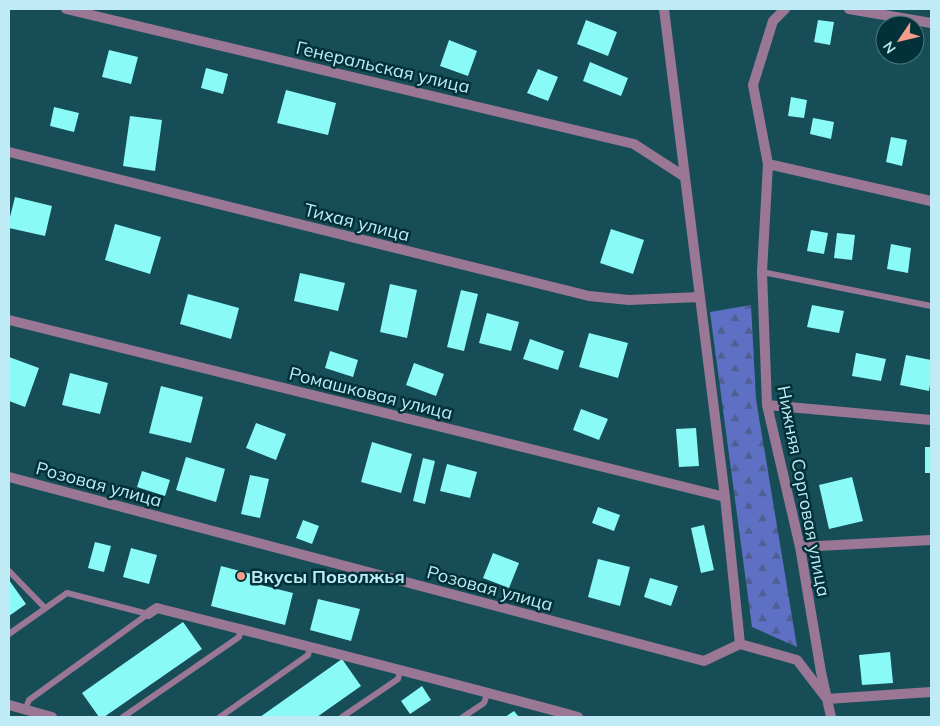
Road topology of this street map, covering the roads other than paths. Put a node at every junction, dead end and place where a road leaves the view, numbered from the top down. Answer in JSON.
{"nodes":[{"id":1,"x":66,"y":9,"type":"edge"},
{"id":2,"x":664,"y":9,"type":"edge"},
{"id":3,"x":785,"y":9,"type":"edge"},
{"id":4,"x":850,"y":9,"type":"edge"},
{"id":5,"x":931,"y":23,"type":"edge"},
{"id":6,"x":9,"y":152,"type":"edge"},
{"id":7,"x":768,"y":164,"type":"junction"},
{"id":8,"x":685,"y":177,"type":"junction"},
{"id":9,"x":931,"y":201,"type":"edge"},
{"id":10,"x":762,"y":272,"type":"junction"},
{"id":11,"x":700,"y":298,"type":"junction"},
{"id":12,"x":931,"y":306,"type":"edge"},
{"id":13,"x":9,"y":320,"type":"edge"},
{"id":14,"x":767,"y":405,"type":"junction"},
{"id":15,"x":931,"y":420,"type":"edge"},
{"id":16,"x":9,"y":478,"type":"edge"},
{"id":17,"x":725,"y":497,"type":"junction"},
{"id":18,"x":931,"y":540,"type":"edge"},
{"id":19,"x":800,"y":547,"type":"junction"},
{"id":20,"x":9,"y":571,"type":"edge"},
{"id":21,"x":45,"y":608,"type":"junction"},
{"id":22,"x":148,"y":614,"type":"junction"},
{"id":23,"x":241,"y":629,"type":"junction"},
{"id":24,"x":9,"y":634,"type":"edge"},
{"id":25,"x":740,"y":644,"type":"junction"},
{"id":26,"x":310,"y":648,"type":"junction"},
{"id":27,"x":400,"y":671,"type":"junction"},
{"id":28,"x":488,"y":692,"type":"junction"},
{"id":29,"x":931,"y":692,"type":"edge"},
{"id":30,"x":828,"y":699,"type":"junction"},
{"id":31,"x":9,"y":706,"type":"edge"},
{"id":32,"x":25,"y":710,"type":"junction"},
{"id":33,"x":52,"y":717,"type":"edge"},
{"id":34,"x":123,"y":717,"type":"edge"},
{"id":35,"x":220,"y":717,"type":"edge"},
{"id":36,"x":342,"y":717,"type":"edge"},
{"id":37,"x":464,"y":717,"type":"edge"},
{"id":38,"x":578,"y":717,"type":"edge"},
{"id":39,"x":831,"y":717,"type":"edge"}],
"edges":[{"from":1,"to":8,"type":"street","name":"Генеральская улица"},
{"from":2,"to":8,"type":"street"},
{"from":3,"to":7,"type":"street","name":"Нижняя Сорговая улица"},
{"from":4,"to":5,"type":"street"},
{"from":6,"to":11,"type":"street","name":"Тихая улица"},
{"from":7,"to":9,"type":"street"},
{"from":7,"to":10,"type":"street","name":"Нижняя Сорговая улица"},
{"from":8,"to":11,"type":"street"},
{"from":10,"to":12,"type":"lane"},
{"from":10,"to":14,"type":"street","name":"Нижняя Сорговая улица"},
{"from":11,"to":17,"type":"street"},
{"from":13,"to":17,"type":"street","name":"Ромашковая улица"},
{"from":14,"to":15,"type":"street"},
{"from":14,"to":19,"type":"street","name":"Нижняя Сорговая улица"},
{"from":16,"to":25,"type":"street","name":"Розовая улица"},
{"from":17,"to":25,"type":"street"},
{"from":18,"to":19,"type":"street"},
{"from":19,"to":30,"type":"street","name":"Нижняя Сорговая улица"},
{"from":20,"to":21,"type":"lane"},
{"from":21,"to":22,"type":"lane"},
{"from":21,"to":24,"type":"lane"},
{"from":22,"to":23,"type":"street"},
{"from":22,"to":32,"type":"lane"},
{"from":23,"to":26,"type":"street"},
{"from":23,"to":34,"type":"lane"},
{"from":25,"to":30,"type":"street"},
{"from":26,"to":27,"type":"street"},
{"from":26,"to":35,"type":"lane"},
{"from":27,"to":28,"type":"street"},
{"from":27,"to":36,"type":"lane"},
{"from":28,"to":37,"type":"lane"},
{"from":28,"to":38,"type":"street"},
{"from":29,"to":30,"type":"street"},
{"from":30,"to":39,"type":"street","name":"Нижняя Сорговая улица"},
{"from":31,"to":32,"type":"street"},
{"from":32,"to":33,"type":"street"}]}
